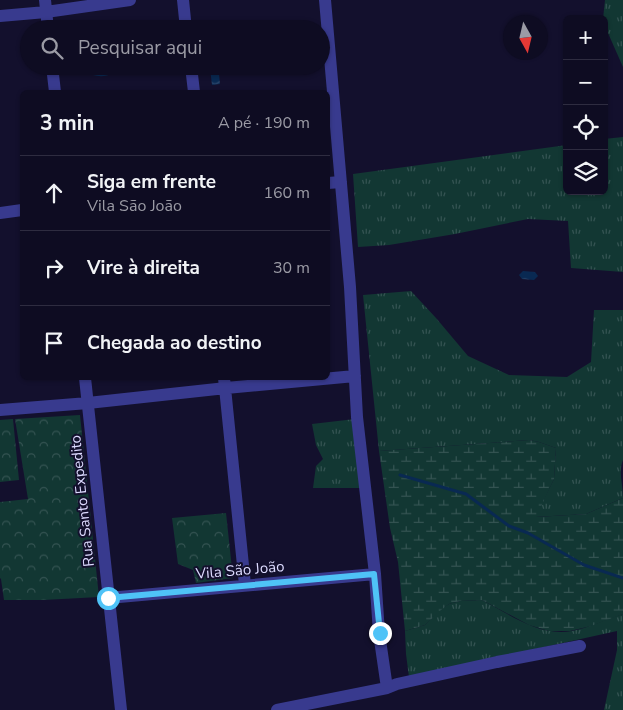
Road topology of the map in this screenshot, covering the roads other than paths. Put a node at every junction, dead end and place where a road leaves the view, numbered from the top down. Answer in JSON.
{"nodes":[{"id":1,"x":130,"y":0,"type":"edge"},
{"id":2,"x":183,"y":0,"type":"edge"},
{"id":3,"x":326,"y":0,"type":"edge"},
{"id":4,"x":46,"y":6,"type":"edge"},
{"id":5,"x":0,"y":16,"type":"edge"},
{"id":6,"x":47,"y":20,"type":"edge"},
{"id":7,"x":185,"y":20,"type":"edge"},
{"id":8,"x":328,"y":20,"type":"edge"},
{"id":9,"x":330,"y":49,"type":"edge"},
{"id":10,"x":53,"y":75,"type":"edge"},
{"id":11,"x":192,"y":75,"type":"edge"},
{"id":12,"x":55,"y":90,"type":"edge"},
{"id":13,"x":194,"y":90,"type":"edge"},
{"id":14,"x":341,"y":182,"type":"junction"},
{"id":15,"x":330,"y":183,"type":"edge"},
{"id":16,"x":20,"y":210,"type":"edge"},
{"id":17,"x":0,"y":212,"type":"edge"},
{"id":18,"x":355,"y":376,"type":"junction"},
{"id":19,"x":330,"y":377,"type":"edge"},
{"id":20,"x":85,"y":380,"type":"edge"},
{"id":21,"x":281,"y":380,"type":"edge"},
{"id":22,"x":225,"y":383,"type":"edge"},
{"id":23,"x":88,"y":403,"type":"junction"},
{"id":24,"x":0,"y":410,"type":"edge"},
{"id":25,"x":374,"y":574,"type":"junction"},
{"id":26,"x":245,"y":585,"type":"junction"},
{"id":27,"x":108,"y":598,"type":"junction"},
{"id":28,"x":580,"y":646,"type":"dead end"},
{"id":29,"x":387,"y":688,"type":"junction"},
{"id":30,"x":121,"y":710,"type":"edge"},
{"id":31,"x":276,"y":710,"type":"edge"}],
"edges":[{"from":1,"to":4,"type":"street"},
{"from":2,"to":7,"type":"street"},
{"from":3,"to":8,"type":"street"},
{"from":4,"to":5,"type":"street"},
{"from":4,"to":6,"type":"street"},
{"from":9,"to":14,"type":"street"},
{"from":10,"to":12,"type":"street"},
{"from":11,"to":13,"type":"street"},
{"from":14,"to":15,"type":"street"},
{"from":14,"to":18,"type":"street"},
{"from":16,"to":17,"type":"street"},
{"from":18,"to":19,"type":"street"},
{"from":18,"to":25,"type":"street"},
{"from":20,"to":23,"type":"street","name":"Rua Santo Expedito"},
{"from":21,"to":22,"type":"street"},
{"from":22,"to":23,"type":"street"},
{"from":22,"to":26,"type":"street"},
{"from":23,"to":24,"type":"street"},
{"from":23,"to":27,"type":"street","name":"Rua Santo Expedito"},
{"from":25,"to":26,"type":"street","name":"Vila São João"},
{"from":25,"to":29,"type":"street"},
{"from":26,"to":27,"type":"street","name":"Vila São João"},
{"from":27,"to":30,"type":"street","name":"Rua Santo Expedito"},
{"from":28,"to":29,"type":"street"},
{"from":29,"to":31,"type":"street"}]}
